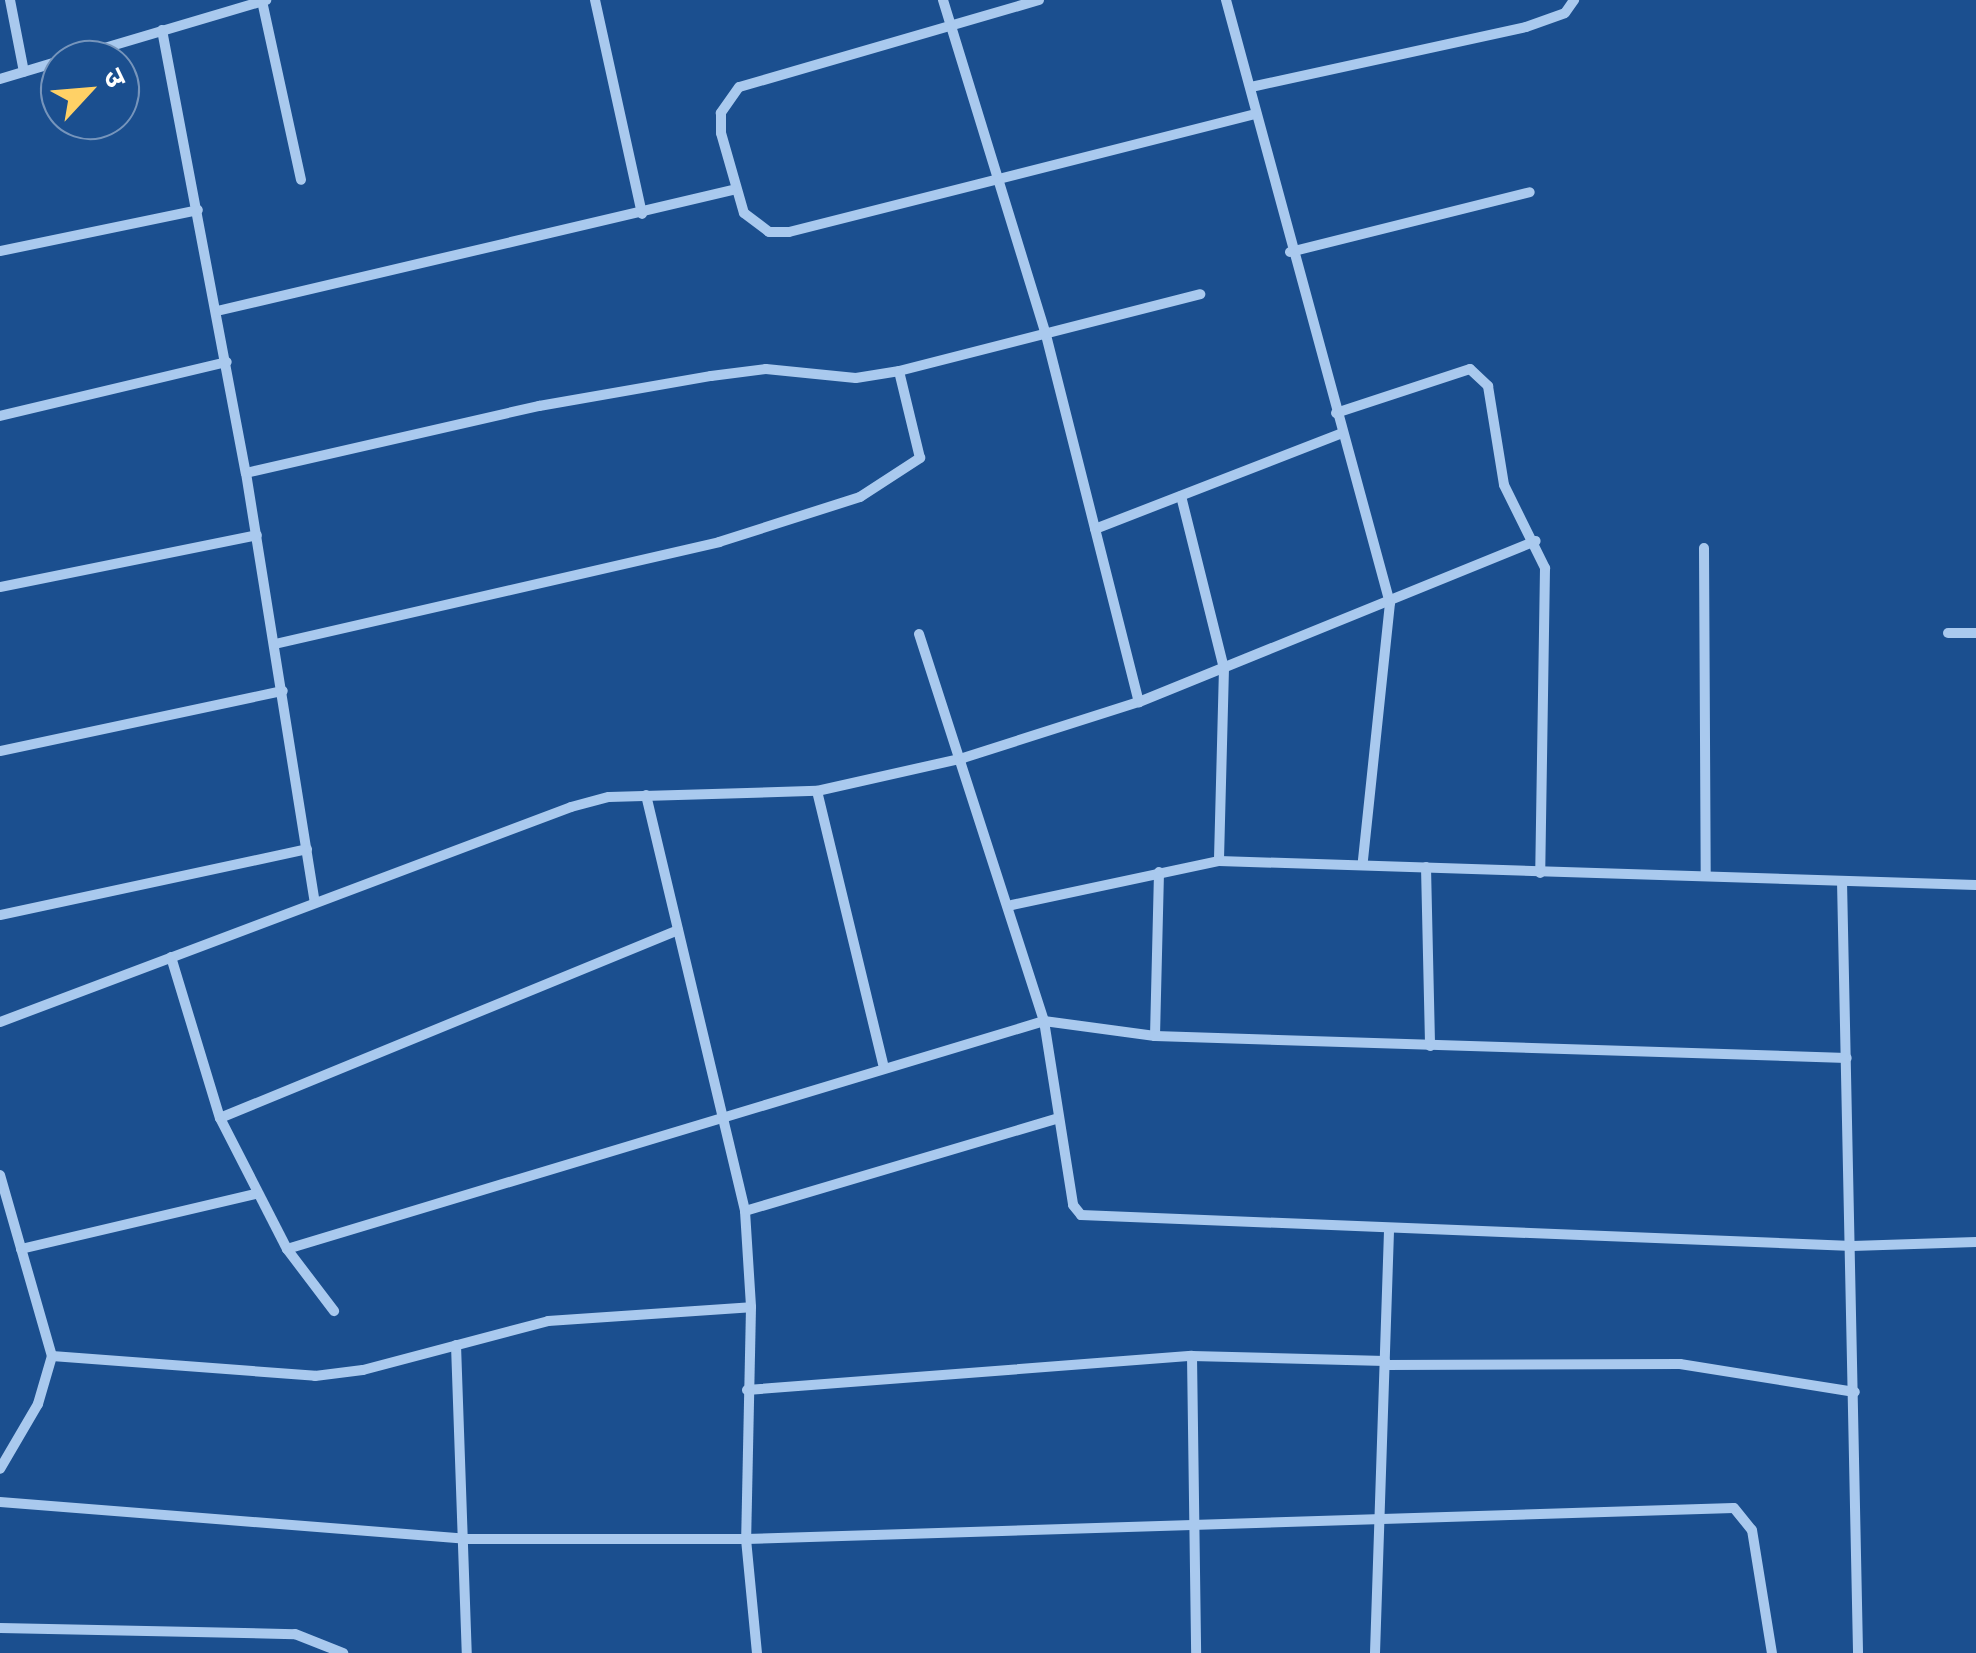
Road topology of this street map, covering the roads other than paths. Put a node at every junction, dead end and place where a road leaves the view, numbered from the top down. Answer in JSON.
{"nodes":[{"id":1,"x":10,"y":0,"type":"edge"},
{"id":2,"x":596,"y":0,"type":"edge"},
{"id":3,"x":943,"y":0,"type":"edge"},
{"id":4,"x":1039,"y":0,"type":"edge"},
{"id":5,"x":1226,"y":0,"type":"edge"},
{"id":6,"x":1574,"y":0,"type":"edge"},
{"id":7,"x":264,"y":1,"type":"edge"},
{"id":8,"x":950,"y":24,"type":"junction"},
{"id":9,"x":162,"y":30,"type":"junction"},
{"id":10,"x":130,"y":40,"type":"edge"},
{"id":11,"x":40,"y":67,"type":"edge"},
{"id":12,"x":24,"y":72,"type":"junction"},
{"id":13,"x":0,"y":78,"type":"edge"},
{"id":14,"x":1251,"y":87,"type":"junction"},
{"id":15,"x":1256,"y":114,"type":"junction"},
{"id":16,"x":301,"y":180,"type":"dead end"},
{"id":17,"x":996,"y":183,"type":"junction"},
{"id":18,"x":733,"y":190,"type":"junction"},
{"id":19,"x":1530,"y":192,"type":"dead end"},
{"id":20,"x":198,"y":210,"type":"junction"},
{"id":21,"x":642,"y":214,"type":"junction"},
{"id":22,"x":0,"y":250,"type":"edge"},
{"id":23,"x":1290,"y":252,"type":"junction"},
{"id":24,"x":1200,"y":294,"type":"dead end"},
{"id":25,"x":217,"y":311,"type":"junction"},
{"id":26,"x":1046,"y":335,"type":"junction"},
{"id":27,"x":227,"y":362,"type":"junction"},
{"id":28,"x":899,"y":371,"type":"junction"},
{"id":29,"x":1336,"y":413,"type":"junction"},
{"id":30,"x":0,"y":416,"type":"edge"},
{"id":31,"x":1342,"y":433,"type":"junction"},
{"id":32,"x":246,"y":473,"type":"junction"},
{"id":33,"x":1181,"y":496,"type":"junction"},
{"id":34,"x":1095,"y":528,"type":"junction"},
{"id":35,"x":257,"y":536,"type":"junction"},
{"id":36,"x":1536,"y":541,"type":"junction"},
{"id":37,"x":1704,"y":548,"type":"dead end"},
{"id":38,"x":0,"y":587,"type":"edge"},
{"id":39,"x":1390,"y":603,"type":"junction"},
{"id":40,"x":1948,"y":633,"type":"dead end"},
{"id":41,"x":1976,"y":633,"type":"edge"},
{"id":42,"x":920,"y":634,"type":"dead end"},
{"id":43,"x":274,"y":644,"type":"junction"},
{"id":44,"x":1224,"y":668,"type":"junction"},
{"id":45,"x":283,"y":691,"type":"junction"},
{"id":46,"x":1139,"y":702,"type":"junction"},
{"id":47,"x":0,"y":751,"type":"edge"},
{"id":48,"x":963,"y":758,"type":"junction"},
{"id":49,"x":818,"y":792,"type":"junction"},
{"id":50,"x":646,"y":795,"type":"junction"},
{"id":51,"x":307,"y":849,"type":"junction"},
{"id":52,"x":1219,"y":862,"type":"junction"},
{"id":53,"x":1362,"y":862,"type":"junction"},
{"id":54,"x":1426,"y":867,"type":"junction"},
{"id":55,"x":1159,"y":872,"type":"junction"},
{"id":56,"x":1540,"y":873,"type":"junction"},
{"id":57,"x":1706,"y":876,"type":"junction"},
{"id":58,"x":1842,"y":881,"type":"junction"},
{"id":59,"x":1976,"y":885,"type":"edge"},
{"id":60,"x":315,"y":902,"type":"junction"},
{"id":61,"x":1012,"y":905,"type":"junction"},
{"id":62,"x":0,"y":915,"type":"edge"},
{"id":63,"x":678,"y":930,"type":"junction"},
{"id":64,"x":171,"y":957,"type":"junction"},
{"id":65,"x":0,"y":1022,"type":"edge"},
{"id":66,"x":1044,"y":1022,"type":"junction"},
{"id":67,"x":1154,"y":1036,"type":"junction"},
{"id":68,"x":1430,"y":1046,"type":"junction"},
{"id":69,"x":1847,"y":1058,"type":"junction"},
{"id":70,"x":884,"y":1067,"type":"junction"},
{"id":71,"x":220,"y":1118,"type":"junction"},
{"id":72,"x":1059,"y":1118,"type":"junction"},
{"id":73,"x":724,"y":1119,"type":"junction"},
{"id":74,"x":0,"y":1174,"type":"edge"},
{"id":75,"x":256,"y":1194,"type":"junction"},
{"id":76,"x":745,"y":1210,"type":"junction"},
{"id":77,"x":1389,"y":1231,"type":"junction"},
{"id":78,"x":1976,"y":1242,"type":"edge"},
{"id":79,"x":1852,"y":1246,"type":"junction"},
{"id":80,"x":21,"y":1248,"type":"junction"},
{"id":81,"x":287,"y":1249,"type":"junction"},
{"id":82,"x":751,"y":1307,"type":"junction"},
{"id":83,"x":334,"y":1311,"type":"dead end"},
{"id":84,"x":456,"y":1344,"type":"junction"},
{"id":85,"x":52,"y":1356,"type":"junction"},
{"id":86,"x":1192,"y":1356,"type":"junction"},
{"id":87,"x":1385,"y":1363,"type":"junction"},
{"id":88,"x":747,"y":1390,"type":"junction"},
{"id":89,"x":1855,"y":1392,"type":"junction"},
{"id":90,"x":0,"y":1469,"type":"edge"},
{"id":91,"x":0,"y":1502,"type":"edge"},
{"id":92,"x":1380,"y":1519,"type":"junction"},
{"id":93,"x":1199,"y":1521,"type":"junction"},
{"id":94,"x":466,"y":1539,"type":"junction"},
{"id":95,"x":746,"y":1539,"type":"junction"},
{"id":96,"x":0,"y":1628,"type":"edge"},
{"id":97,"x":343,"y":1653,"type":"edge"},
{"id":98,"x":466,"y":1653,"type":"edge"},
{"id":99,"x":757,"y":1653,"type":"edge"},
{"id":100,"x":1196,"y":1653,"type":"edge"},
{"id":101,"x":1375,"y":1653,"type":"edge"},
{"id":102,"x":1772,"y":1653,"type":"edge"},
{"id":103,"x":1858,"y":1653,"type":"edge"}],
"edges":[{"from":1,"to":12,"type":"street"},
{"from":2,"to":21,"type":"street"},
{"from":3,"to":8,"type":"street"},
{"from":4,"to":8,"type":"street"},
{"from":5,"to":14,"type":"street"},
{"from":6,"to":14,"type":"street"},
{"from":7,"to":9,"type":"street"},
{"from":7,"to":16,"type":"street"},
{"from":8,"to":17,"type":"street"},
{"from":8,"to":18,"type":"street"},
{"from":9,"to":10,"type":"street"},
{"from":9,"to":20,"type":"street"},
{"from":11,"to":12,"type":"street"},
{"from":12,"to":13,"type":"street"},
{"from":14,"to":15,"type":"street"},
{"from":15,"to":17,"type":"street"},
{"from":15,"to":23,"type":"street"},
{"from":17,"to":18,"type":"street"},
{"from":17,"to":26,"type":"street"},
{"from":18,"to":21,"type":"street"},
{"from":19,"to":23,"type":"street"},
{"from":20,"to":22,"type":"street"},
{"from":20,"to":25,"type":"street"},
{"from":21,"to":25,"type":"street"},
{"from":23,"to":29,"type":"street"},
{"from":24,"to":26,"type":"street"},
{"from":25,"to":27,"type":"street"},
{"from":26,"to":28,"type":"street"},
{"from":26,"to":34,"type":"street"},
{"from":27,"to":30,"type":"street"},
{"from":27,"to":32,"type":"street"},
{"from":28,"to":32,"type":"street"},
{"from":28,"to":43,"type":"street"},
{"from":29,"to":31,"type":"street"},
{"from":29,"to":36,"type":"street"},
{"from":31,"to":33,"type":"street"},
{"from":31,"to":39,"type":"street"},
{"from":32,"to":35,"type":"street"},
{"from":33,"to":34,"type":"street"},
{"from":33,"to":44,"type":"street"},
{"from":34,"to":46,"type":"street"},
{"from":35,"to":38,"type":"street"},
{"from":35,"to":43,"type":"street"},
{"from":36,"to":39,"type":"street"},
{"from":36,"to":56,"type":"street"},
{"from":37,"to":57,"type":"street"},
{"from":39,"to":44,"type":"street"},
{"from":39,"to":53,"type":"street"},
{"from":40,"to":41,"type":"street"},
{"from":42,"to":48,"type":"street"},
{"from":43,"to":45,"type":"street"},
{"from":44,"to":46,"type":"street"},
{"from":44,"to":52,"type":"street"},
{"from":45,"to":47,"type":"street"},
{"from":45,"to":51,"type":"street"},
{"from":46,"to":48,"type":"street"},
{"from":48,"to":49,"type":"street"},
{"from":48,"to":61,"type":"street"},
{"from":49,"to":50,"type":"street"},
{"from":49,"to":70,"type":"street"},
{"from":50,"to":60,"type":"street"},
{"from":50,"to":63,"type":"street"},
{"from":51,"to":60,"type":"street"},
{"from":51,"to":62,"type":"street"},
{"from":52,"to":53,"type":"street"},
{"from":52,"to":55,"type":"street"},
{"from":53,"to":54,"type":"street"},
{"from":54,"to":56,"type":"street"},
{"from":54,"to":68,"type":"street"},
{"from":55,"to":61,"type":"street"},
{"from":55,"to":67,"type":"street"},
{"from":56,"to":57,"type":"street"},
{"from":57,"to":58,"type":"street"},
{"from":58,"to":59,"type":"street"},
{"from":58,"to":69,"type":"street"},
{"from":60,"to":64,"type":"street"},
{"from":61,"to":66,"type":"street"},
{"from":63,"to":71,"type":"street"},
{"from":63,"to":73,"type":"street"},
{"from":64,"to":65,"type":"street"},
{"from":64,"to":71,"type":"street"},
{"from":66,"to":67,"type":"street"},
{"from":66,"to":70,"type":"street"},
{"from":66,"to":72,"type":"street"},
{"from":67,"to":68,"type":"street"},
{"from":68,"to":69,"type":"street"},
{"from":69,"to":79,"type":"street"},
{"from":70,"to":73,"type":"street"},
{"from":71,"to":75,"type":"street"},
{"from":72,"to":76,"type":"street"},
{"from":72,"to":77,"type":"street"},
{"from":73,"to":76,"type":"street"},
{"from":73,"to":81,"type":"street"},
{"from":74,"to":80,"type":"street"},
{"from":75,"to":80,"type":"street"},
{"from":75,"to":81,"type":"street"},
{"from":76,"to":82,"type":"street"},
{"from":77,"to":79,"type":"street"},
{"from":77,"to":87,"type":"street"},
{"from":78,"to":79,"type":"street"},
{"from":79,"to":89,"type":"street"},
{"from":80,"to":85,"type":"street"},
{"from":81,"to":83,"type":"street"},
{"from":82,"to":84,"type":"street"},
{"from":82,"to":88,"type":"street"},
{"from":84,"to":85,"type":"street"},
{"from":84,"to":94,"type":"street"},
{"from":85,"to":90,"type":"street"},
{"from":86,"to":87,"type":"street"},
{"from":86,"to":88,"type":"street"},
{"from":86,"to":93,"type":"street"},
{"from":87,"to":89,"type":"street"},
{"from":87,"to":92,"type":"street"},
{"from":88,"to":95,"type":"street"},
{"from":89,"to":103,"type":"street"},
{"from":91,"to":94,"type":"street"},
{"from":92,"to":93,"type":"street"},
{"from":92,"to":101,"type":"street"},
{"from":92,"to":102,"type":"street"},
{"from":93,"to":95,"type":"street"},
{"from":93,"to":100,"type":"street"},
{"from":94,"to":95,"type":"street"},
{"from":94,"to":98,"type":"street"},
{"from":95,"to":99,"type":"street"},
{"from":96,"to":97,"type":"street"}]}
